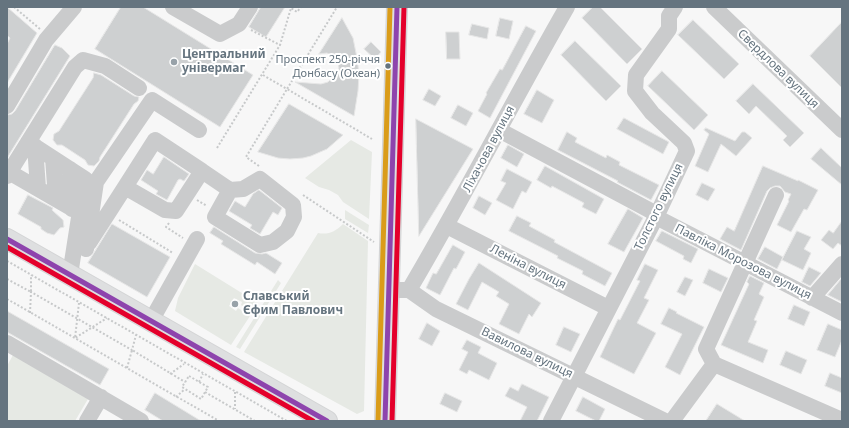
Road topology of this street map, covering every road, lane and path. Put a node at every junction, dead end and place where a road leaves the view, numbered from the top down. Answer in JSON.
{"nodes":[{"id":1,"x":14,"y":7,"type":"edge"},
{"id":2,"x":67,"y":7,"type":"edge"},
{"id":3,"x":74,"y":7,"type":"edge"},
{"id":4,"x":83,"y":7,"type":"edge"},
{"id":5,"x":173,"y":7,"type":"edge"},
{"id":6,"x":250,"y":7,"type":"edge"},
{"id":7,"x":301,"y":7,"type":"edge"},
{"id":8,"x":338,"y":7,"type":"edge"},
{"id":9,"x":397,"y":7,"type":"edge"},
{"id":10,"x":567,"y":7,"type":"edge"},
{"id":11,"x":675,"y":7,"type":"edge"},
{"id":12,"x":714,"y":7,"type":"edge"},
{"id":13,"x":240,"y":24,"type":"junction"},
{"id":14,"x":46,"y":40,"type":"junction"},
{"id":15,"x":280,"y":45,"type":"junction"},
{"id":16,"x":263,"y":75,"type":"junction"},
{"id":17,"x":139,"y":88,"type":"dead end"},
{"id":18,"x":287,"y":89,"type":"junction"},
{"id":19,"x":7,"y":98,"type":"edge"},
{"id":20,"x":7,"y":106,"type":"edge"},
{"id":21,"x":199,"y":130,"type":"dead end"},
{"id":22,"x":499,"y":130,"type":"junction"},
{"id":23,"x":842,"y":130,"type":"edge"},
{"id":24,"x":372,"y":139,"type":"dead end"},
{"id":25,"x":120,"y":147,"type":"junction"},
{"id":26,"x":217,"y":148,"type":"dead end"},
{"id":27,"x":48,"y":155,"type":"junction"},
{"id":28,"x":142,"y":161,"type":"junction"},
{"id":29,"x":265,"y":170,"type":"dead end"},
{"id":30,"x":202,"y":171,"type":"junction"},
{"id":31,"x":8,"y":174,"type":"edge"},
{"id":32,"x":125,"y":187,"type":"junction"},
{"id":33,"x":230,"y":190,"type":"junction"},
{"id":34,"x":297,"y":191,"type":"dead end"},
{"id":35,"x":188,"y":194,"type":"junction"},
{"id":36,"x":776,"y":195,"type":"dead end"},
{"id":37,"x":60,"y":201,"type":"junction"},
{"id":38,"x":217,"y":212,"type":"junction"},
{"id":39,"x":108,"y":214,"type":"junction"},
{"id":40,"x":656,"y":217,"type":"junction"},
{"id":41,"x":447,"y":226,"type":"junction"},
{"id":42,"x":166,"y":227,"type":"dead end"},
{"id":43,"x":7,"y":239,"type":"edge"},
{"id":44,"x":197,"y":239,"type":"dead end"},
{"id":45,"x":374,"y":242,"type":"dead end"},
{"id":46,"x":180,"y":244,"type":"dead end"},
{"id":47,"x":86,"y":249,"type":"junction"},
{"id":48,"x":177,"y":249,"type":"dead end"},
{"id":49,"x":7,"y":261,"type":"edge"},
{"id":50,"x":745,"y":264,"type":"junction"},
{"id":51,"x":842,"y":264,"type":"edge"},
{"id":52,"x":31,"y":275,"type":"junction"},
{"id":53,"x":70,"y":275,"type":"junction"},
{"id":54,"x":7,"y":279,"type":"edge"},
{"id":55,"x":389,"y":290,"type":"junction"},
{"id":56,"x":409,"y":290,"type":"junction"},
{"id":57,"x":31,"y":292,"type":"junction"},
{"id":58,"x":812,"y":298,"type":"junction"},
{"id":59,"x":7,"y":299,"type":"edge"},
{"id":60,"x":79,"y":302,"type":"junction"},
{"id":61,"x":608,"y":308,"type":"junction"},
{"id":62,"x":30,"y":313,"type":"junction"},
{"id":63,"x":842,"y":313,"type":"edge"},
{"id":64,"x":107,"y":318,"type":"junction"},
{"id":65,"x":77,"y":319,"type":"junction"},
{"id":66,"x":151,"y":321,"type":"junction"},
{"id":67,"x":92,"y":328,"type":"junction"},
{"id":68,"x":136,"y":335,"type":"junction"},
{"id":69,"x":75,"y":338,"type":"junction"},
{"id":70,"x":8,"y":347,"type":"edge"},
{"id":71,"x":132,"y":350,"type":"junction"},
{"id":72,"x":185,"y":363,"type":"junction"},
{"id":73,"x":714,"y":364,"type":"junction"},
{"id":74,"x":127,"y":368,"type":"junction"},
{"id":75,"x":170,"y":374,"type":"junction"},
{"id":76,"x":203,"y":374,"type":"junction"},
{"id":77,"x":574,"y":376,"type":"junction"},
{"id":78,"x":185,"y":382,"type":"junction"},
{"id":79,"x":199,"y":382,"type":"junction"},
{"id":80,"x":185,"y":389,"type":"junction"},
{"id":81,"x":205,"y":392,"type":"junction"},
{"id":82,"x":235,"y":392,"type":"junction"},
{"id":83,"x":101,"y":397,"type":"junction"},
{"id":84,"x":176,"y":397,"type":"junction"},
{"id":85,"x":235,"y":410,"type":"junction"},
{"id":86,"x":842,"y":420,"type":"edge"},
{"id":87,"x":87,"y":421,"type":"edge"},
{"id":88,"x":141,"y":421,"type":"edge"},
{"id":89,"x":219,"y":421,"type":"edge"},
{"id":90,"x":255,"y":421,"type":"edge"},
{"id":91,"x":287,"y":421,"type":"edge"},
{"id":92,"x":327,"y":421,"type":"edge"},
{"id":93,"x":385,"y":421,"type":"edge"},
{"id":94,"x":551,"y":421,"type":"edge"},
{"id":95,"x":665,"y":421,"type":"edge"},
{"id":96,"x":672,"y":421,"type":"edge"}],
"edges":[{"from":1,"to":14,"type":"path"},
{"from":2,"to":14,"type":"street"},
{"from":3,"to":14,"type":"street"},
{"from":4,"to":14,"type":"street"},
{"from":5,"to":13,"type":"street"},
{"from":6,"to":13,"type":"street"},
{"from":7,"to":15,"type":"path"},
{"from":8,"to":18,"type":"path"},
{"from":9,"to":55,"type":"main road"},
{"from":10,"to":22,"type":"street","name":"Ліхачова вулиця"},
{"from":11,"to":40,"type":"street","name":"Толстого вулиця"},
{"from":12,"to":23,"type":"street","name":"Свердлова вулиця"},
{"from":13,"to":15,"type":"path"},
{"from":14,"to":19,"type":"street"},
{"from":14,"to":20,"type":"street"},
{"from":15,"to":16,"type":"path"},
{"from":16,"to":18,"type":"path"},
{"from":16,"to":26,"type":"path"},
{"from":17,"to":27,"type":"street"},
{"from":18,"to":24,"type":"path"},
{"from":18,"to":29,"type":"path"},
{"from":21,"to":25,"type":"street"},
{"from":22,"to":40,"type":"street","name":"Павліка Морозова вулиця"},
{"from":22,"to":41,"type":"street","name":"Ліхачова вулиця"},
{"from":25,"to":28,"type":"street"},
{"from":25,"to":47,"type":"street"},
{"from":27,"to":31,"type":"street"},
{"from":27,"to":37,"type":"street"},
{"from":27,"to":37,"type":"street"},
{"from":28,"to":30,"type":"street"},
{"from":28,"to":32,"type":"street"},
{"from":30,"to":33,"type":"street"},
{"from":30,"to":35,"type":"street"},
{"from":31,"to":37,"type":"street"},
{"from":32,"to":35,"type":"street"},
{"from":32,"to":39,"type":"street"},
{"from":33,"to":38,"type":"street"},
{"from":33,"to":38,"type":"street"},
{"from":34,"to":45,"type":"path"},
{"from":35,"to":38,"type":"path"},
{"from":36,"to":50,"type":"street"},
{"from":37,"to":53,"type":"street"},
{"from":39,"to":47,"type":"street"},
{"from":39,"to":48,"type":"path"},
{"from":40,"to":50,"type":"street","name":"Павліка Морозова вулиця"},
{"from":40,"to":61,"type":"street","name":"Толстого вулиця"},
{"from":41,"to":56,"type":"street","name":"Ліхачова вулиця"},
{"from":41,"to":61,"type":"street","name":"Леніна вулиця"},
{"from":42,"to":46,"type":"path"},
{"from":43,"to":53,"type":"main road"},
{"from":44,"to":66,"type":"street"},
{"from":47,"to":53,"type":"street"},
{"from":49,"to":52,"type":"path"},
{"from":50,"to":58,"type":"street","name":"Павліка Морозова вулиця"},
{"from":50,"to":73,"type":"street"},
{"from":51,"to":58,"type":"street"},
{"from":52,"to":57,"type":"path"},
{"from":52,"to":60,"type":"path"},
{"from":53,"to":66,"type":"main road"},
{"from":54,"to":57,"type":"path"},
{"from":55,"to":56,"type":"street"},
{"from":55,"to":93,"type":"main road"},
{"from":56,"to":77,"type":"street","name":"Вавилова вулиця"},
{"from":57,"to":62,"type":"path"},
{"from":57,"to":65,"type":"path"},
{"from":58,"to":63,"type":"street","name":"Павліка Морозова вулиця"},
{"from":59,"to":62,"type":"path"},
{"from":60,"to":64,"type":"path"},
{"from":60,"to":65,"type":"path"},
{"from":61,"to":77,"type":"street","name":"Толстого вулиця"},
{"from":62,"to":69,"type":"path"},
{"from":64,"to":67,"type":"path"},
{"from":64,"to":68,"type":"path"},
{"from":65,"to":67,"type":"path"},
{"from":65,"to":69,"type":"path"},
{"from":66,"to":92,"type":"main road"},
{"from":67,"to":69,"type":"path"},
{"from":67,"to":71,"type":"path"},
{"from":68,"to":71,"type":"path"},
{"from":68,"to":72,"type":"path"},
{"from":69,"to":74,"type":"path"},
{"from":70,"to":83,"type":"street"},
{"from":71,"to":74,"type":"path"},
{"from":71,"to":75,"type":"path"},
{"from":72,"to":75,"type":"path"},
{"from":72,"to":76,"type":"path"},
{"from":73,"to":86,"type":"street"},
{"from":73,"to":96,"type":"street"},
{"from":74,"to":84,"type":"path"},
{"from":75,"to":78,"type":"path"},
{"from":76,"to":79,"type":"path"},
{"from":76,"to":82,"type":"path"},
{"from":77,"to":94,"type":"street","name":"Толстого вулиця"},
{"from":77,"to":95,"type":"street","name":"Вавилова вулиця"},
{"from":78,"to":79,"type":"path"},
{"from":78,"to":80,"type":"path"},
{"from":79,"to":81,"type":"path"},
{"from":80,"to":81,"type":"path"},
{"from":80,"to":84,"type":"path"},
{"from":81,"to":85,"type":"path"},
{"from":82,"to":85,"type":"path"},
{"from":82,"to":91,"type":"path"},
{"from":83,"to":87,"type":"street"},
{"from":83,"to":88,"type":"street"},
{"from":84,"to":89,"type":"path"},
{"from":85,"to":90,"type":"path"}]}
